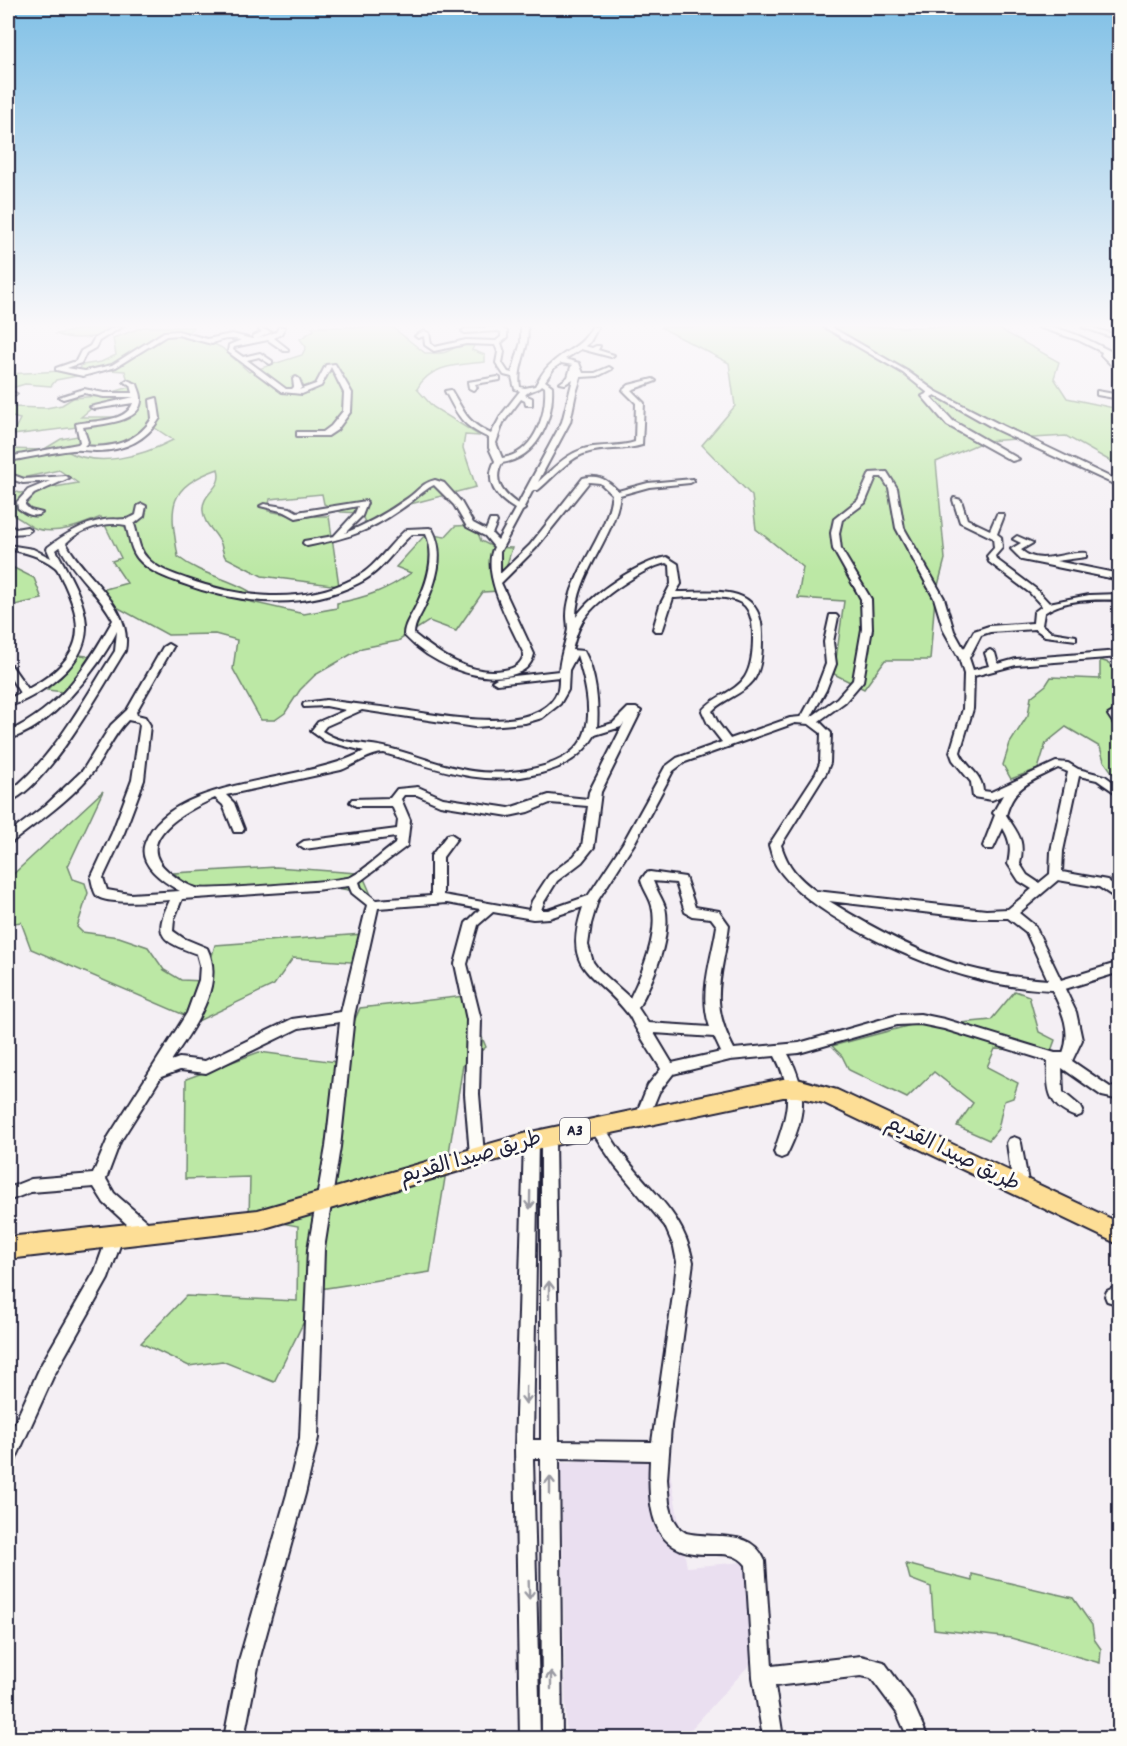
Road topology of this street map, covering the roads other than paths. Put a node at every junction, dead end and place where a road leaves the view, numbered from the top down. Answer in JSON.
{"nodes":[{"id":1,"x":132,"y":408,"type":"edge"},
{"id":2,"x":155,"y":408,"type":"edge"},
{"id":3,"x":348,"y":408,"type":"edge"},
{"id":4,"x":458,"y":408,"type":"edge"},
{"id":5,"x":512,"y":408,"type":"edge"},
{"id":6,"x":548,"y":408,"type":"edge"},
{"id":7,"x":570,"y":408,"type":"edge"},
{"id":8,"x":640,"y":408,"type":"edge"},
{"id":9,"x":938,"y":408,"type":"edge"},
{"id":10,"x":967,"y":408,"type":"edge"},
{"id":11,"x":300,"y":435,"type":"dead end"},
{"id":12,"x":492,"y":437,"type":"junction"},
{"id":13,"x":77,"y":447,"type":"junction"},
{"id":14,"x":8,"y":459,"type":"edge"},
{"id":15,"x":1016,"y":459,"type":"dead end"},
{"id":16,"x":499,"y":461,"type":"junction"},
{"id":17,"x":8,"y":469,"type":"edge"},
{"id":18,"x":690,"y":481,"type":"dead end"},
{"id":19,"x":1119,"y":485,"type":"edge"},
{"id":20,"x":531,"y":490,"type":"junction"},
{"id":21,"x":616,"y":494,"type":"junction"},
{"id":22,"x":957,"y":500,"type":"dead end"},
{"id":23,"x":142,"y":506,"type":"dead end"},
{"id":24,"x":264,"y":506,"type":"dead end"},
{"id":25,"x":521,"y":509,"type":"junction"},
{"id":26,"x":38,"y":513,"type":"dead end"},
{"id":27,"x":1000,"y":516,"type":"dead end"},
{"id":28,"x":493,"y":522,"type":"dead end"},
{"id":29,"x":130,"y":524,"type":"junction"},
{"id":30,"x":8,"y":525,"type":"edge"},
{"id":31,"x":27,"y":530,"type":"dead end"},
{"id":32,"x":488,"y":534,"type":"junction"},
{"id":33,"x":992,"y":535,"type":"junction"},
{"id":34,"x":341,"y":537,"type":"junction"},
{"id":35,"x":64,"y":539,"type":"junction"},
{"id":36,"x":1017,"y":539,"type":"dead end"},
{"id":37,"x":307,"y":543,"type":"dead end"},
{"id":38,"x":498,"y":546,"type":"junction"},
{"id":39,"x":8,"y":547,"type":"edge"},
{"id":40,"x":1083,"y":555,"type":"dead end"},
{"id":41,"x":1040,"y":562,"type":"junction"},
{"id":42,"x":61,"y":566,"type":"junction"},
{"id":43,"x":1119,"y":570,"type":"edge"},
{"id":44,"x":1096,"y":573,"type":"junction"},
{"id":45,"x":1119,"y":577,"type":"edge"},
{"id":46,"x":496,"y":582,"type":"junction"},
{"id":47,"x":671,"y":595,"type":"junction"},
{"id":48,"x":1119,"y":597,"type":"edge"},
{"id":49,"x":1046,"y":605,"type":"junction"},
{"id":50,"x":833,"y":617,"type":"dead end"},
{"id":51,"x":118,"y":620,"type":"junction"},
{"id":52,"x":1037,"y":626,"type":"junction"},
{"id":53,"x":658,"y":629,"type":"dead end"},
{"id":54,"x":573,"y":636,"type":"junction"},
{"id":55,"x":1072,"y":638,"type":"dead end"},
{"id":56,"x":168,"y":647,"type":"dead end"},
{"id":57,"x":990,"y":654,"type":"dead end"},
{"id":58,"x":1119,"y":654,"type":"edge"},
{"id":59,"x":964,"y":658,"type":"junction"},
{"id":60,"x":8,"y":667,"type":"edge"},
{"id":61,"x":994,"y":667,"type":"junction"},
{"id":62,"x":564,"y":671,"type":"junction"},
{"id":63,"x":475,"y":673,"type":"junction"},
{"id":64,"x":969,"y":674,"type":"junction"},
{"id":65,"x":26,"y":694,"type":"junction"},
{"id":66,"x":8,"y":703,"type":"edge"},
{"id":67,"x":308,"y":705,"type":"dead end"},
{"id":68,"x":355,"y":708,"type":"junction"},
{"id":69,"x":131,"y":712,"type":"junction"},
{"id":70,"x":1113,"y":715,"type":"dead end"},
{"id":71,"x":808,"y":720,"type":"junction"},
{"id":72,"x":1119,"y":725,"type":"edge"},
{"id":73,"x":591,"y":732,"type":"junction"},
{"id":74,"x":8,"y":736,"type":"edge"},
{"id":75,"x":728,"y":743,"type":"junction"},
{"id":76,"x":373,"y":750,"type":"junction"},
{"id":77,"x":1074,"y":771,"type":"junction"},
{"id":78,"x":1020,"y":783,"type":"junction"},
{"id":79,"x":1119,"y":793,"type":"edge"},
{"id":80,"x":217,"y":794,"type":"junction"},
{"id":81,"x":8,"y":798,"type":"edge"},
{"id":82,"x":356,"y":802,"type":"dead end"},
{"id":83,"x":396,"y":802,"type":"junction"},
{"id":84,"x":593,"y":803,"type":"junction"},
{"id":85,"x":999,"y":813,"type":"junction"},
{"id":86,"x":238,"y":829,"type":"dead end"},
{"id":87,"x":404,"y":832,"type":"junction"},
{"id":88,"x":452,"y":838,"type":"dead end"},
{"id":89,"x":8,"y":839,"type":"edge"},
{"id":90,"x":304,"y":845,"type":"dead end"},
{"id":91,"x":989,"y":846,"type":"dead end"},
{"id":92,"x":1056,"y":875,"type":"junction"},
{"id":93,"x":353,"y":881,"type":"junction"},
{"id":94,"x":1039,"y":888,"type":"junction"},
{"id":95,"x":810,"y":892,"type":"junction"},
{"id":96,"x":197,"y":894,"type":"junction"},
{"id":97,"x":178,"y":895,"type":"junction"},
{"id":98,"x":1119,"y":897,"type":"edge"},
{"id":99,"x":437,"y":899,"type":"junction"},
{"id":100,"x":592,"y":899,"type":"junction"},
{"id":101,"x":374,"y":904,"type":"junction"},
{"id":102,"x":491,"y":907,"type":"junction"},
{"id":103,"x":1011,"y":913,"type":"junction"},
{"id":104,"x":533,"y":915,"type":"junction"},
{"id":105,"x":1119,"y":967,"type":"edge"},
{"id":106,"x":1057,"y":985,"type":"junction"},
{"id":107,"x":632,"y":1009,"type":"junction"},
{"id":108,"x":346,"y":1016,"type":"junction"},
{"id":109,"x":643,"y":1029,"type":"junction"},
{"id":110,"x":717,"y":1032,"type":"junction"},
{"id":111,"x":779,"y":1050,"type":"junction"},
{"id":112,"x":730,"y":1055,"type":"junction"},
{"id":113,"x":1057,"y":1058,"type":"junction"},
{"id":114,"x":669,"y":1069,"type":"junction"},
{"id":115,"x":156,"y":1073,"type":"junction"},
{"id":116,"x":797,"y":1088,"type":"junction"},
{"id":117,"x":1119,"y":1094,"type":"edge"},
{"id":118,"x":1076,"y":1111,"type":"dead end"},
{"id":119,"x":642,"y":1117,"type":"junction"},
{"id":120,"x":596,"y":1126,"type":"junction"},
{"id":121,"x":539,"y":1140,"type":"junction"},
{"id":122,"x":1014,"y":1143,"type":"dead end"},
{"id":123,"x":781,"y":1152,"type":"dead end"},
{"id":124,"x":477,"y":1155,"type":"junction"},
{"id":125,"x":98,"y":1180,"type":"junction"},
{"id":126,"x":1021,"y":1187,"type":"junction"},
{"id":127,"x":8,"y":1196,"type":"edge"},
{"id":128,"x":323,"y":1202,"type":"junction"},
{"id":129,"x":149,"y":1233,"type":"junction"},
{"id":130,"x":1119,"y":1235,"type":"edge"},
{"id":131,"x":115,"y":1237,"type":"junction"},
{"id":132,"x":8,"y":1248,"type":"edge"},
{"id":133,"x":524,"y":1449,"type":"junction"},
{"id":134,"x":550,"y":1449,"type":"junction"},
{"id":135,"x":658,"y":1451,"type":"junction"},
{"id":136,"x":8,"y":1457,"type":"edge"},
{"id":137,"x":763,"y":1677,"type":"junction"},
{"id":138,"x":234,"y":1738,"type":"edge"},
{"id":139,"x":530,"y":1738,"type":"edge"},
{"id":140,"x":552,"y":1738,"type":"edge"},
{"id":141,"x":773,"y":1738,"type":"edge"},
{"id":142,"x":918,"y":1738,"type":"edge"}],
"edges":[{"from":1,"to":13,"type":"street"},
{"from":2,"to":13,"type":"street"},
{"from":3,"to":11,"type":"street"},
{"from":4,"to":12,"type":"street"},
{"from":5,"to":12,"type":"street"},
{"from":6,"to":16,"type":"street"},
{"from":7,"to":20,"type":"street"},
{"from":8,"to":20,"type":"street"},
{"from":9,"to":15,"type":"street"},
{"from":10,"to":19,"type":"street"},
{"from":12,"to":16,"type":"street"},
{"from":13,"to":14,"type":"street"},
{"from":16,"to":25,"type":"street"},
{"from":17,"to":26,"type":"street"},
{"from":18,"to":21,"type":"street"},
{"from":20,"to":25,"type":"street"},
{"from":21,"to":46,"type":"street"},
{"from":21,"to":54,"type":"street"},
{"from":22,"to":33,"type":"street"},
{"from":23,"to":29,"type":"street"},
{"from":24,"to":34,"type":"street"},
{"from":25,"to":38,"type":"street"},
{"from":27,"to":33,"type":"street"},
{"from":28,"to":32,"type":"street"},
{"from":29,"to":35,"type":"street"},
{"from":29,"to":63,"type":"street"},
{"from":30,"to":31,"type":"street"},
{"from":32,"to":34,"type":"street"},
{"from":32,"to":38,"type":"street"},
{"from":33,"to":49,"type":"street"},
{"from":34,"to":37,"type":"street"},
{"from":35,"to":42,"type":"street"},
{"from":35,"to":51,"type":"street"},
{"from":36,"to":41,"type":"street"},
{"from":38,"to":46,"type":"street"},
{"from":39,"to":42,"type":"street"},
{"from":40,"to":41,"type":"street"},
{"from":41,"to":44,"type":"street"},
{"from":42,"to":65,"type":"street"},
{"from":43,"to":44,"type":"street"},
{"from":44,"to":45,"type":"street"},
{"from":46,"to":63,"type":"street"},
{"from":47,"to":53,"type":"street"},
{"from":47,"to":54,"type":"street"},
{"from":47,"to":75,"type":"street"},
{"from":48,"to":49,"type":"street"},
{"from":49,"to":52,"type":"street"},
{"from":50,"to":71,"type":"street"},
{"from":51,"to":74,"type":"street"},
{"from":51,"to":81,"type":"street"},
{"from":52,"to":55,"type":"street"},
{"from":52,"to":59,"type":"street"},
{"from":54,"to":62,"type":"street"},
{"from":56,"to":69,"type":"street"},
{"from":57,"to":61,"type":"street"},
{"from":58,"to":61,"type":"street"},
{"from":59,"to":64,"type":"street"},
{"from":59,"to":71,"type":"street"},
{"from":60,"to":65,"type":"street"},
{"from":61,"to":64,"type":"street"},
{"from":62,"to":63,"type":"street"},
{"from":62,"to":68,"type":"street"},
{"from":62,"to":73,"type":"street"},
{"from":64,"to":78,"type":"street"},
{"from":65,"to":66,"type":"street"},
{"from":67,"to":68,"type":"street"},
{"from":68,"to":76,"type":"street"},
{"from":69,"to":89,"type":"street"},
{"from":69,"to":97,"type":"street"},
{"from":70,"to":72,"type":"street"},
{"from":71,"to":75,"type":"street"},
{"from":71,"to":95,"type":"street"},
{"from":73,"to":76,"type":"street"},
{"from":73,"to":84,"type":"street"},
{"from":75,"to":100,"type":"street"},
{"from":76,"to":80,"type":"street"},
{"from":77,"to":78,"type":"street"},
{"from":77,"to":79,"type":"street"},
{"from":77,"to":92,"type":"street"},
{"from":78,"to":85,"type":"street"},
{"from":80,"to":86,"type":"street"},
{"from":80,"to":96,"type":"street"},
{"from":82,"to":83,"type":"street"},
{"from":83,"to":84,"type":"street"},
{"from":83,"to":87,"type":"street"},
{"from":84,"to":104,"type":"street"},
{"from":85,"to":91,"type":"street"},
{"from":85,"to":94,"type":"street"},
{"from":87,"to":90,"type":"street"},
{"from":87,"to":93,"type":"street"},
{"from":88,"to":99,"type":"street"},
{"from":92,"to":94,"type":"street"},
{"from":92,"to":98,"type":"street"},
{"from":93,"to":96,"type":"street"},
{"from":93,"to":101,"type":"street"},
{"from":94,"to":103,"type":"street"},
{"from":95,"to":103,"type":"street"},
{"from":95,"to":106,"type":"street"},
{"from":96,"to":97,"type":"street"},
{"from":97,"to":115,"type":"street"},
{"from":99,"to":101,"type":"street"},
{"from":99,"to":102,"type":"street"},
{"from":100,"to":104,"type":"street"},
{"from":100,"to":107,"type":"street"},
{"from":101,"to":108,"type":"street"},
{"from":102,"to":104,"type":"street"},
{"from":102,"to":124,"type":"street"},
{"from":103,"to":106,"type":"street"},
{"from":105,"to":106,"type":"street"},
{"from":106,"to":113,"type":"street"},
{"from":107,"to":109,"type":"street"},
{"from":107,"to":110,"type":"street"},
{"from":108,"to":115,"type":"street"},
{"from":108,"to":128,"type":"street"},
{"from":109,"to":110,"type":"street"},
{"from":109,"to":114,"type":"street"},
{"from":110,"to":112,"type":"street"},
{"from":111,"to":112,"type":"street"},
{"from":111,"to":113,"type":"street"},
{"from":111,"to":116,"type":"street"},
{"from":112,"to":114,"type":"street"},
{"from":113,"to":117,"type":"street"},
{"from":113,"to":118,"type":"street"},
{"from":114,"to":119,"type":"street"},
{"from":115,"to":125,"type":"street"},
{"from":116,"to":119,"type":"highway","name":"طريق صيدا القديم","number":"A3"},
{"from":116,"to":123,"type":"street"},
{"from":116,"to":126,"type":"highway","name":"طريق صيدا القديم","number":"A3"},
{"from":119,"to":120,"type":"highway","name":"طريق صيدا القديم","number":"A3"},
{"from":120,"to":121,"type":"highway","name":"طريق صيدا القديم","number":"A3"},
{"from":120,"to":135,"type":"street"},
{"from":121,"to":124,"type":"highway","name":"طريق صيدا القديم","number":"A3"},
{"from":121,"to":133,"type":"street","one_way":true},
{"from":134,"to":121,"type":"street","one_way":true},
{"from":122,"to":126,"type":"street"},
{"from":124,"to":128,"type":"highway","name":"طريق صيدا القديم","number":"A3"},
{"from":125,"to":127,"type":"street"},
{"from":125,"to":129,"type":"street"},
{"from":126,"to":130,"type":"highway","name":"طريق صيدا القديم","number":"A3"},
{"from":128,"to":129,"type":"highway","name":"طريق صيدا القديم","number":"A3"},
{"from":128,"to":138,"type":"street"},
{"from":129,"to":131,"type":"highway","name":"طريق صيدا القديم","number":"A3"},
{"from":131,"to":132,"type":"highway","name":"طريق صيدا القديم","number":"A3"},
{"from":131,"to":136,"type":"street"},
{"from":133,"to":134,"type":"street"},
{"from":133,"to":139,"type":"street","one_way":true},
{"from":134,"to":135,"type":"street"},
{"from":140,"to":134,"type":"street","one_way":true},
{"from":135,"to":137,"type":"street"},
{"from":137,"to":141,"type":"street"},
{"from":137,"to":142,"type":"street"}]}
